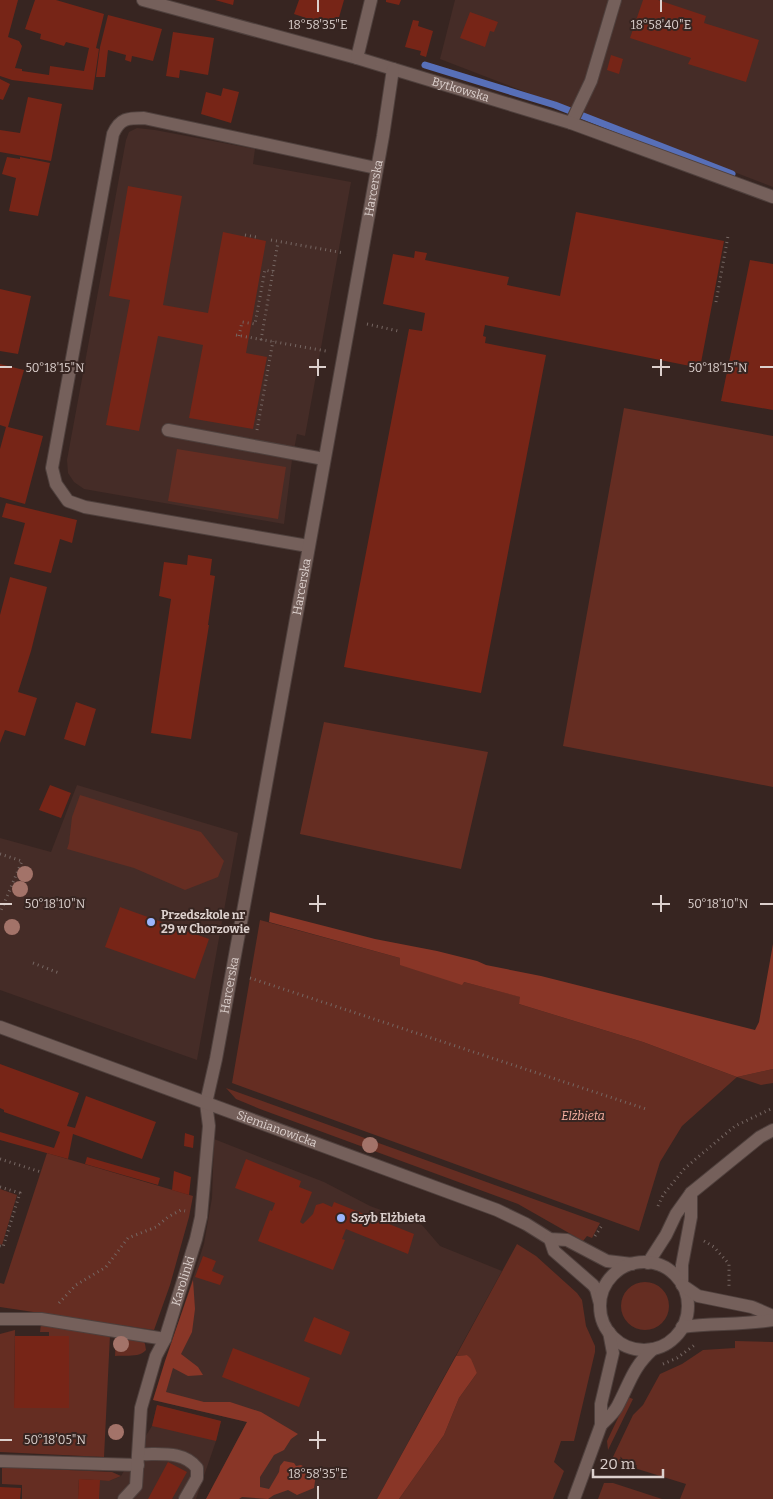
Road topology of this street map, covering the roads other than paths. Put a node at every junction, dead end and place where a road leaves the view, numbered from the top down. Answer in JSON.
{"nodes":[{"id":1,"x":143,"y":0,"type":"edge"},
{"id":2,"x":371,"y":0,"type":"edge"},
{"id":3,"x":615,"y":0,"type":"edge"},
{"id":4,"x":357,"y":58,"type":"junction"},
{"id":5,"x":393,"y":69,"type":"junction"},
{"id":6,"x":571,"y":123,"type":"junction"},
{"id":7,"x":376,"y":168,"type":"junction"},
{"id":8,"x":773,"y":197,"type":"edge"},
{"id":9,"x":168,"y":430,"type":"dead end"},
{"id":10,"x":324,"y":459,"type":"junction"},
{"id":11,"x":308,"y":546,"type":"junction"},
{"id":12,"x":0,"y":1027,"type":"edge"},
{"id":13,"x":206,"y":1103,"type":"junction"},
{"id":14,"x":773,"y":1130,"type":"edge"},
{"id":15,"x":691,"y":1194,"type":"junction"},
{"id":16,"x":550,"y":1239,"type":"junction"},
{"id":17,"x":648,"y":1262,"type":"junction"},
{"id":18,"x":632,"y":1264,"type":"junction"},
{"id":19,"x":682,"y":1284,"type":"junction"},
{"id":20,"x":600,"y":1306,"type":"junction"},
{"id":21,"x":773,"y":1318,"type":"edge"},
{"id":22,"x":0,"y":1319,"type":"edge"},
{"id":23,"x":682,"y":1327,"type":"junction"},
{"id":24,"x":609,"y":1332,"type":"junction"},
{"id":25,"x":164,"y":1339,"type":"junction"},
{"id":26,"x":653,"y":1349,"type":"junction"},
{"id":27,"x":601,"y":1426,"type":"junction"},
{"id":28,"x":138,"y":1460,"type":"junction"},
{"id":29,"x":0,"y":1461,"type":"edge"},
{"id":30,"x":124,"y":1499,"type":"edge"},
{"id":31,"x":186,"y":1499,"type":"edge"},
{"id":32,"x":574,"y":1499,"type":"edge"}],
"edges":[{"from":1,"to":4,"type":"street","name":"Bytkowska"},
{"from":2,"to":4,"type":"street"},
{"from":3,"to":6,"type":"street"},
{"from":4,"to":5,"type":"street","name":"Bytkowska"},
{"from":5,"to":6,"type":"street","name":"Bytkowska"},
{"from":5,"to":7,"type":"street","name":"Harcerska"},
{"from":6,"to":8,"type":"street","name":"Bytkowska"},
{"from":7,"to":10,"type":"street","name":"Harcerska"},
{"from":7,"to":11,"type":"street"},
{"from":9,"to":10,"type":"street"},
{"from":10,"to":11,"type":"street","name":"Harcerska"},
{"from":11,"to":13,"type":"street","name":"Harcerska"},
{"from":12,"to":13,"type":"street","name":"Siemianowicka"},
{"from":13,"to":16,"type":"street","name":"Siemianowicka"},
{"from":13,"to":25,"type":"street","name":"Karolinki"},
{"from":14,"to":15,"type":"street"},
{"from":15,"to":17,"type":"street"},
{"from":15,"to":19,"type":"street"},
{"from":16,"to":18,"type":"street","name":"Siemianowicka"},
{"from":16,"to":20,"type":"street","name":"Siemianowicka"},
{"from":17,"to":18,"type":"street"},
{"from":17,"to":19,"type":"street"},
{"from":18,"to":20,"type":"street"},
{"from":19,"to":21,"type":"street"},
{"from":19,"to":23,"type":"street"},
{"from":20,"to":24,"type":"street"},
{"from":21,"to":23,"type":"street"},
{"from":22,"to":25,"type":"street"},
{"from":23,"to":26,"type":"street"},
{"from":24,"to":26,"type":"street"},
{"from":24,"to":27,"type":"street"},
{"from":25,"to":28,"type":"street","name":"Karolinki"},
{"from":26,"to":27,"type":"street"},
{"from":27,"to":32,"type":"street"},
{"from":28,"to":29,"type":"street"},
{"from":28,"to":30,"type":"street","name":"Karolinki"},
{"from":28,"to":31,"type":"street"}]}
